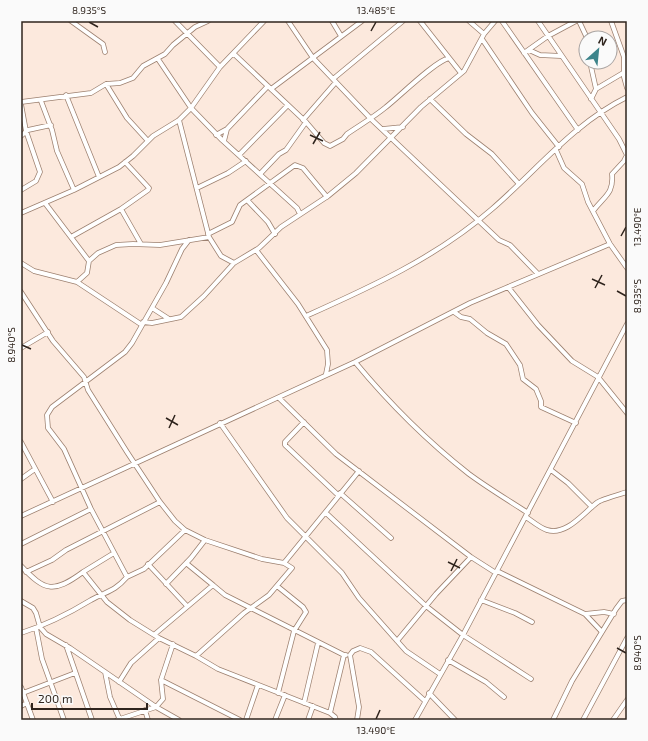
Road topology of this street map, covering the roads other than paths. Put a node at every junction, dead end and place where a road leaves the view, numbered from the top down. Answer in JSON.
{"nodes":[{"id":1,"x":72,"y":21,"type":"edge"},
{"id":2,"x":175,"y":21,"type":"edge"},
{"id":3,"x":208,"y":21,"type":"edge"},
{"id":4,"x":264,"y":21,"type":"edge"},
{"id":5,"x":288,"y":21,"type":"edge"},
{"id":6,"x":332,"y":21,"type":"edge"},
{"id":7,"x":362,"y":21,"type":"edge"},
{"id":8,"x":420,"y":21,"type":"edge"},
{"id":9,"x":470,"y":21,"type":"edge"},
{"id":10,"x":495,"y":21,"type":"edge"},
{"id":11,"x":502,"y":21,"type":"edge"},
{"id":12,"x":538,"y":21,"type":"edge"},
{"id":13,"x":578,"y":21,"type":"edge"},
{"id":14,"x":612,"y":21,"type":"edge"},
{"id":15,"x":400,"y":22,"type":"edge"},
{"id":16,"x":583,"y":30,"type":"edge"},
{"id":17,"x":187,"y":34,"type":"junction"},
{"id":18,"x":484,"y":34,"type":"junction"},
{"id":19,"x":341,"y":36,"type":"junction"},
{"id":20,"x":548,"y":36,"type":"junction"},
{"id":21,"x":482,"y":39,"type":"junction"},
{"id":22,"x":541,"y":42,"type":"junction"},
{"id":23,"x":529,"y":50,"type":"junction"},
{"id":24,"x":105,"y":52,"type":"dead end"},
{"id":25,"x":524,"y":53,"type":"junction"},
{"id":26,"x":538,"y":53,"type":"junction"},
{"id":27,"x":234,"y":54,"type":"junction"},
{"id":28,"x":561,"y":56,"type":"junction"},
{"id":29,"x":313,"y":58,"type":"junction"},
{"id":30,"x":449,"y":58,"type":"junction"},
{"id":31,"x":158,"y":59,"type":"junction"},
{"id":32,"x":220,"y":67,"type":"junction"},
{"id":33,"x":592,"y":70,"type":"edge"},
{"id":34,"x":462,"y":73,"type":"junction"},
{"id":35,"x":623,"y":73,"type":"junction"},
{"id":36,"x":334,"y":80,"type":"junction"},
{"id":37,"x":106,"y":84,"type":"junction"},
{"id":38,"x":269,"y":87,"type":"junction"},
{"id":39,"x":627,"y":88,"type":"edge"},
{"id":40,"x":596,"y":89,"type":"junction"},
{"id":41,"x":66,"y":95,"type":"junction"},
{"id":42,"x":627,"y":97,"type":"edge"},
{"id":43,"x":430,"y":99,"type":"junction"},
{"id":44,"x":591,"y":99,"type":"junction"},
{"id":45,"x":41,"y":101,"type":"junction"},
{"id":46,"x":21,"y":103,"type":"edge"},
{"id":47,"x":287,"y":106,"type":"junction"},
{"id":48,"x":191,"y":108,"type":"junction"},
{"id":49,"x":600,"y":112,"type":"junction"},
{"id":50,"x":370,"y":118,"type":"junction"},
{"id":51,"x":180,"y":120,"type":"junction"},
{"id":52,"x":304,"y":121,"type":"junction"},
{"id":53,"x":51,"y":125,"type":"junction"},
{"id":54,"x":403,"y":127,"type":"junction"},
{"id":55,"x":227,"y":129,"type":"junction"},
{"id":56,"x":383,"y":129,"type":"junction"},
{"id":57,"x":578,"y":130,"type":"junction"},
{"id":58,"x":26,"y":131,"type":"junction"},
{"id":59,"x":216,"y":135,"type":"junction"},
{"id":60,"x":21,"y":136,"type":"edge"},
{"id":61,"x":393,"y":138,"type":"junction"},
{"id":62,"x":148,"y":141,"type":"junction"},
{"id":63,"x":224,"y":141,"type":"junction"},
{"id":64,"x":558,"y":148,"type":"junction"},
{"id":65,"x":239,"y":155,"type":"junction"},
{"id":66,"x":550,"y":156,"type":"junction"},
{"id":67,"x":558,"y":158,"type":"junction"},
{"id":68,"x":246,"y":161,"type":"junction"},
{"id":69,"x":125,"y":162,"type":"junction"},
{"id":70,"x":260,"y":174,"type":"junction"},
{"id":71,"x":99,"y":177,"type":"junction"},
{"id":72,"x":270,"y":184,"type":"junction"},
{"id":73,"x":519,"y":184,"type":"junction"},
{"id":74,"x":197,"y":188,"type":"junction"},
{"id":75,"x":21,"y":190,"type":"edge"},
{"id":76,"x":74,"y":190,"type":"junction"},
{"id":77,"x":327,"y":197,"type":"junction"},
{"id":78,"x":248,"y":201,"type":"junction"},
{"id":79,"x":45,"y":203,"type":"junction"},
{"id":80,"x":121,"y":209,"type":"junction"},
{"id":81,"x":593,"y":211,"type":"junction"},
{"id":82,"x":21,"y":213,"type":"edge"},
{"id":83,"x":300,"y":214,"type":"junction"},
{"id":84,"x":479,"y":220,"type":"junction"},
{"id":85,"x":275,"y":234,"type":"junction"},
{"id":86,"x":209,"y":235,"type":"junction"},
{"id":87,"x":71,"y":236,"type":"junction"},
{"id":88,"x":189,"y":240,"type":"junction"},
{"id":89,"x":141,"y":244,"type":"junction"},
{"id":90,"x":610,"y":244,"type":"junction"},
{"id":91,"x":256,"y":250,"type":"junction"},
{"id":92,"x":89,"y":261,"type":"junction"},
{"id":93,"x":21,"y":263,"type":"edge"},
{"id":94,"x":234,"y":263,"type":"junction"},
{"id":95,"x":627,"y":268,"type":"edge"},
{"id":96,"x":538,"y":274,"type":"junction"},
{"id":97,"x":77,"y":282,"type":"junction"},
{"id":98,"x":508,"y":287,"type":"junction"},
{"id":99,"x":21,"y":292,"type":"edge"},
{"id":100,"x":152,"y":308,"type":"junction"},
{"id":101,"x":454,"y":312,"type":"junction"},
{"id":102,"x":306,"y":316,"type":"junction"},
{"id":103,"x":170,"y":319,"type":"junction"},
{"id":104,"x":143,"y":324,"type":"junction"},
{"id":105,"x":627,"y":324,"type":"edge"},
{"id":106,"x":48,"y":332,"type":"junction"},
{"id":107,"x":21,"y":348,"type":"edge"},
{"id":108,"x":355,"y":362,"type":"junction"},
{"id":109,"x":326,"y":374,"type":"junction"},
{"id":110,"x":598,"y":377,"type":"junction"},
{"id":111,"x":85,"y":381,"type":"junction"},
{"id":112,"x":279,"y":398,"type":"junction"},
{"id":113,"x":627,"y":413,"type":"edge"},
{"id":114,"x":304,"y":422,"type":"junction"},
{"id":115,"x":220,"y":423,"type":"junction"},
{"id":116,"x":576,"y":423,"type":"junction"},
{"id":117,"x":22,"y":446,"type":"edge"},
{"id":118,"x":135,"y":464,"type":"junction"},
{"id":119,"x":35,"y":469,"type":"junction"},
{"id":120,"x":551,"y":470,"type":"junction"},
{"id":121,"x":359,"y":471,"type":"junction"},
{"id":122,"x":21,"y":479,"type":"edge"},
{"id":123,"x":81,"y":490,"type":"junction"},
{"id":124,"x":627,"y":492,"type":"edge"},
{"id":125,"x":339,"y":494,"type":"junction"},
{"id":126,"x":53,"y":502,"type":"junction"},
{"id":127,"x":160,"y":502,"type":"junction"},
{"id":128,"x":592,"y":507,"type":"junction"},
{"id":129,"x":91,"y":509,"type":"junction"},
{"id":130,"x":326,"y":513,"type":"junction"},
{"id":131,"x":527,"y":515,"type":"junction"},
{"id":132,"x":21,"y":516,"type":"edge"},
{"id":133,"x":185,"y":530,"type":"junction"},
{"id":134,"x":103,"y":531,"type":"junction"},
{"id":135,"x":305,"y":536,"type":"junction"},
{"id":136,"x":391,"y":538,"type":"dead end"},
{"id":137,"x":205,"y":540,"type":"junction"},
{"id":138,"x":21,"y":544,"type":"edge"},
{"id":139,"x":114,"y":553,"type":"junction"},
{"id":140,"x":471,"y":557,"type":"junction"},
{"id":141,"x":186,"y":563,"type":"junction"},
{"id":142,"x":284,"y":563,"type":"junction"},
{"id":143,"x":148,"y":564,"type":"junction"},
{"id":144,"x":21,"y":566,"type":"edge"},
{"id":145,"x":26,"y":572,"type":"junction"},
{"id":146,"x":83,"y":572,"type":"junction"},
{"id":147,"x":496,"y":572,"type":"junction"},
{"id":148,"x":127,"y":577,"type":"junction"},
{"id":149,"x":166,"y":584,"type":"junction"},
{"id":150,"x":213,"y":585,"type":"junction"},
{"id":151,"x":277,"y":586,"type":"junction"},
{"id":152,"x":102,"y":595,"type":"junction"},
{"id":153,"x":481,"y":600,"type":"junction"},
{"id":154,"x":627,"y":600,"type":"edge"},
{"id":155,"x":21,"y":601,"type":"edge"},
{"id":156,"x":187,"y":606,"type":"junction"},
{"id":157,"x":426,"y":606,"type":"junction"},
{"id":158,"x":250,"y":608,"type":"junction"},
{"id":159,"x":586,"y":614,"type":"junction"},
{"id":160,"x":614,"y":614,"type":"junction"},
{"id":161,"x":532,"y":622,"type":"dead end"},
{"id":162,"x":38,"y":628,"type":"junction"},
{"id":163,"x":294,"y":631,"type":"junction"},
{"id":164,"x":602,"y":632,"type":"junction"},
{"id":165,"x":21,"y":633,"type":"edge"},
{"id":166,"x":155,"y":634,"type":"junction"},
{"id":167,"x":463,"y":635,"type":"junction"},
{"id":168,"x":159,"y":638,"type":"junction"},
{"id":169,"x":627,"y":638,"type":"edge"},
{"id":170,"x":397,"y":641,"type":"junction"},
{"id":171,"x":318,"y":643,"type":"junction"},
{"id":172,"x":173,"y":644,"type":"junction"},
{"id":173,"x":65,"y":645,"type":"junction"},
{"id":174,"x":344,"y":655,"type":"junction"},
{"id":175,"x":350,"y":655,"type":"junction"},
{"id":176,"x":196,"y":656,"type":"junction"},
{"id":177,"x":448,"y":660,"type":"junction"},
{"id":178,"x":105,"y":672,"type":"junction"},
{"id":179,"x":75,"y":673,"type":"junction"},
{"id":180,"x":440,"y":674,"type":"junction"},
{"id":181,"x":531,"y":679,"type":"dead end"},
{"id":182,"x":161,"y":680,"type":"junction"},
{"id":183,"x":51,"y":682,"type":"junction"},
{"id":184,"x":119,"y":682,"type":"junction"},
{"id":185,"x":258,"y":685,"type":"junction"},
{"id":186,"x":21,"y":687,"type":"edge"},
{"id":187,"x":23,"y":693,"type":"junction"},
{"id":188,"x":278,"y":693,"type":"junction"},
{"id":189,"x":430,"y":693,"type":"junction"},
{"id":190,"x":285,"y":695,"type":"junction"},
{"id":191,"x":504,"y":696,"type":"dead end"},
{"id":192,"x":627,"y":700,"type":"edge"},
{"id":193,"x":425,"y":701,"type":"junction"},
{"id":194,"x":26,"y":703,"type":"junction"},
{"id":195,"x":304,"y":703,"type":"junction"},
{"id":196,"x":21,"y":706,"type":"edge"},
{"id":197,"x":313,"y":706,"type":"junction"},
{"id":198,"x":156,"y":707,"type":"junction"},
{"id":199,"x":145,"y":710,"type":"junction"},
{"id":200,"x":330,"y":713,"type":"junction"},
{"id":201,"x":33,"y":720,"type":"edge"},
{"id":202,"x":64,"y":720,"type":"edge"},
{"id":203,"x":92,"y":720,"type":"edge"},
{"id":204,"x":119,"y":720,"type":"edge"},
{"id":205,"x":148,"y":720,"type":"edge"},
{"id":206,"x":179,"y":720,"type":"edge"},
{"id":207,"x":240,"y":720,"type":"edge"},
{"id":208,"x":246,"y":720,"type":"edge"},
{"id":209,"x":275,"y":720,"type":"edge"},
{"id":210,"x":308,"y":720,"type":"edge"},
{"id":211,"x":336,"y":720,"type":"edge"},
{"id":212,"x":357,"y":720,"type":"edge"},
{"id":213,"x":415,"y":720,"type":"edge"},
{"id":214,"x":455,"y":720,"type":"edge"},
{"id":215,"x":553,"y":720,"type":"edge"},
{"id":216,"x":583,"y":720,"type":"edge"},
{"id":217,"x":613,"y":720,"type":"edge"}],
"edges":[{"from":1,"to":24,"type":"street"},
{"from":2,"to":17,"type":"street"},
{"from":3,"to":17,"type":"street"},
{"from":4,"to":27,"type":"street"},
{"from":5,"to":29,"type":"street"},
{"from":6,"to":19,"type":"street"},
{"from":7,"to":19,"type":"street"},
{"from":8,"to":30,"type":"street"},
{"from":9,"to":18,"type":"street"},
{"from":10,"to":18,"type":"street"},
{"from":11,"to":25,"type":"street"},
{"from":12,"to":20,"type":"street"},
{"from":13,"to":16,"type":"street"},
{"from":13,"to":20,"type":"street"},
{"from":14,"to":35,"type":"street"},
{"from":15,"to":36,"type":"street"},
{"from":17,"to":31,"type":"street"},
{"from":17,"to":32,"type":"street"},
{"from":18,"to":21,"type":"street"},
{"from":19,"to":29,"type":"street"},
{"from":20,"to":22,"type":"street"},
{"from":20,"to":28,"type":"street"},
{"from":21,"to":34,"type":"street"},
{"from":21,"to":64,"type":"street"},
{"from":22,"to":23,"type":"street"},
{"from":22,"to":26,"type":"street"},
{"from":23,"to":25,"type":"street"},
{"from":23,"to":26,"type":"street"},
{"from":25,"to":57,"type":"street"},
{"from":26,"to":28,"type":"street"},
{"from":27,"to":32,"type":"street"},
{"from":27,"to":38,"type":"street"},
{"from":28,"to":44,"type":"street"},
{"from":29,"to":36,"type":"street"},
{"from":29,"to":38,"type":"street"},
{"from":30,"to":34,"type":"street"},
{"from":30,"to":50,"type":"street"},
{"from":31,"to":37,"type":"street"},
{"from":31,"to":48,"type":"street"},
{"from":32,"to":48,"type":"street"},
{"from":33,"to":40,"type":"street"},
{"from":34,"to":43,"type":"street"},
{"from":35,"to":39,"type":"street"},
{"from":35,"to":40,"type":"street"},
{"from":36,"to":50,"type":"street"},
{"from":36,"to":52,"type":"street"},
{"from":37,"to":41,"type":"street"},
{"from":37,"to":62,"type":"street"},
{"from":38,"to":47,"type":"street"},
{"from":38,"to":55,"type":"street"},
{"from":40,"to":44,"type":"street"},
{"from":41,"to":45,"type":"street"},
{"from":41,"to":71,"type":"street"},
{"from":42,"to":49,"type":"street"},
{"from":43,"to":54,"type":"street"},
{"from":43,"to":73,"type":"street"},
{"from":44,"to":49,"type":"street"},
{"from":45,"to":46,"type":"street"},
{"from":45,"to":53,"type":"street"},
{"from":46,"to":58,"type":"street"},
{"from":47,"to":52,"type":"street"},
{"from":47,"to":65,"type":"street"},
{"from":48,"to":51,"type":"street"},
{"from":48,"to":59,"type":"street"},
{"from":49,"to":57,"type":"street"},
{"from":49,"to":81,"type":"street"},
{"from":50,"to":52,"type":"street"},
{"from":50,"to":56,"type":"street"},
{"from":51,"to":62,"type":"street"},
{"from":51,"to":74,"type":"street"},
{"from":52,"to":70,"type":"street"},
{"from":53,"to":58,"type":"street"},
{"from":53,"to":76,"type":"street"},
{"from":54,"to":56,"type":"street"},
{"from":54,"to":61,"type":"street"},
{"from":55,"to":59,"type":"street"},
{"from":55,"to":63,"type":"street"},
{"from":56,"to":61,"type":"street"},
{"from":57,"to":64,"type":"street"},
{"from":58,"to":60,"type":"street"},
{"from":58,"to":75,"type":"street"},
{"from":59,"to":63,"type":"street"},
{"from":61,"to":77,"type":"street"},
{"from":61,"to":84,"type":"street"},
{"from":62,"to":69,"type":"street"},
{"from":63,"to":65,"type":"street"},
{"from":64,"to":66,"type":"street"},
{"from":64,"to":67,"type":"street"},
{"from":65,"to":68,"type":"street"},
{"from":66,"to":67,"type":"street"},
{"from":66,"to":73,"type":"street"},
{"from":67,"to":81,"type":"street"},
{"from":68,"to":70,"type":"street"},
{"from":68,"to":74,"type":"street"},
{"from":69,"to":71,"type":"street"},
{"from":69,"to":80,"type":"street"},
{"from":70,"to":72,"type":"street"},
{"from":71,"to":76,"type":"street"},
{"from":72,"to":77,"type":"street"},
{"from":72,"to":78,"type":"street"},
{"from":72,"to":83,"type":"street"},
{"from":73,"to":84,"type":"street"},
{"from":74,"to":86,"type":"street"},
{"from":76,"to":79,"type":"street"},
{"from":77,"to":83,"type":"street"},
{"from":78,"to":85,"type":"street"},
{"from":78,"to":86,"type":"street"},
{"from":79,"to":82,"type":"street"},
{"from":79,"to":87,"type":"street"},
{"from":80,"to":87,"type":"street"},
{"from":80,"to":89,"type":"street"},
{"from":81,"to":90,"type":"street"},
{"from":83,"to":85,"type":"street"},
{"from":84,"to":96,"type":"street"},
{"from":84,"to":102,"type":"street"},
{"from":85,"to":91,"type":"street"},
{"from":86,"to":88,"type":"street"},
{"from":86,"to":94,"type":"street"},
{"from":87,"to":92,"type":"street"},
{"from":88,"to":89,"type":"street"},
{"from":88,"to":100,"type":"street"},
{"from":89,"to":92,"type":"street"},
{"from":90,"to":95,"type":"street"},
{"from":90,"to":96,"type":"street"},
{"from":91,"to":94,"type":"street"},
{"from":91,"to":102,"type":"street"},
{"from":92,"to":97,"type":"street"},
{"from":93,"to":97,"type":"street"},
{"from":94,"to":103,"type":"street"},
{"from":96,"to":98,"type":"street"},
{"from":97,"to":104,"type":"street"},
{"from":98,"to":101,"type":"street"},
{"from":98,"to":110,"type":"street"},
{"from":99,"to":106,"type":"street"},
{"from":100,"to":103,"type":"street"},
{"from":100,"to":104,"type":"street"},
{"from":101,"to":108,"type":"street"},
{"from":101,"to":116,"type":"street"},
{"from":102,"to":109,"type":"street"},
{"from":103,"to":104,"type":"street"},
{"from":104,"to":111,"type":"street"},
{"from":105,"to":110,"type":"street"},
{"from":106,"to":107,"type":"street"},
{"from":106,"to":111,"type":"street"},
{"from":108,"to":109,"type":"street"},
{"from":108,"to":131,"type":"street"},
{"from":109,"to":112,"type":"street"},
{"from":110,"to":113,"type":"street"},
{"from":110,"to":116,"type":"street"},
{"from":111,"to":118,"type":"street"},
{"from":111,"to":123,"type":"street"},
{"from":112,"to":114,"type":"street"},
{"from":112,"to":115,"type":"street"},
{"from":114,"to":121,"type":"street"},
{"from":114,"to":125,"type":"street"},
{"from":115,"to":118,"type":"street"},
{"from":115,"to":135,"type":"street"},
{"from":116,"to":120,"type":"street"},
{"from":117,"to":119,"type":"street"},
{"from":118,"to":123,"type":"street"},
{"from":118,"to":127,"type":"street"},
{"from":119,"to":122,"type":"street"},
{"from":119,"to":126,"type":"street"},
{"from":120,"to":128,"type":"street"},
{"from":120,"to":131,"type":"street"},
{"from":121,"to":125,"type":"street"},
{"from":121,"to":140,"type":"street"},
{"from":123,"to":126,"type":"street"},
{"from":123,"to":129,"type":"street"},
{"from":124,"to":128,"type":"street"},
{"from":125,"to":130,"type":"street"},
{"from":125,"to":136,"type":"street"},
{"from":126,"to":132,"type":"street"},
{"from":127,"to":133,"type":"street"},
{"from":127,"to":134,"type":"street"},
{"from":128,"to":131,"type":"street"},
{"from":129,"to":134,"type":"street"},
{"from":129,"to":138,"type":"street"},
{"from":130,"to":135,"type":"street"},
{"from":130,"to":157,"type":"street"},
{"from":131,"to":147,"type":"street"},
{"from":133,"to":137,"type":"street"},
{"from":133,"to":143,"type":"street"},
{"from":134,"to":139,"type":"street"},
{"from":134,"to":145,"type":"street"},
{"from":135,"to":142,"type":"street"},
{"from":135,"to":170,"type":"street"},
{"from":137,"to":141,"type":"street"},
{"from":137,"to":142,"type":"street"},
{"from":139,"to":146,"type":"street"},
{"from":139,"to":148,"type":"street"},
{"from":140,"to":147,"type":"street"},
{"from":140,"to":157,"type":"street"},
{"from":141,"to":149,"type":"street"},
{"from":141,"to":150,"type":"street"},
{"from":142,"to":151,"type":"street"},
{"from":143,"to":148,"type":"street"},
{"from":143,"to":149,"type":"street"},
{"from":144,"to":145,"type":"street"},
{"from":145,"to":146,"type":"street"},
{"from":146,"to":152,"type":"street"},
{"from":147,"to":153,"type":"street"},
{"from":147,"to":159,"type":"street"},
{"from":148,"to":152,"type":"street"},
{"from":149,"to":156,"type":"street"},
{"from":150,"to":156,"type":"street"},
{"from":150,"to":158,"type":"street"},
{"from":151,"to":158,"type":"street"},
{"from":151,"to":163,"type":"street"},
{"from":152,"to":162,"type":"street"},
{"from":152,"to":166,"type":"street"},
{"from":153,"to":161,"type":"street"},
{"from":153,"to":167,"type":"street"},
{"from":154,"to":160,"type":"street"},
{"from":155,"to":162,"type":"street"},
{"from":156,"to":166,"type":"street"},
{"from":157,"to":167,"type":"street"},
{"from":157,"to":170,"type":"street"},
{"from":158,"to":163,"type":"street"},
{"from":158,"to":176,"type":"street"},
{"from":159,"to":160,"type":"street"},
{"from":159,"to":164,"type":"street"},
{"from":160,"to":164,"type":"street"},
{"from":162,"to":165,"type":"street"},
{"from":162,"to":173,"type":"street"},
{"from":162,"to":183,"type":"street"},
{"from":163,"to":171,"type":"street"},
{"from":163,"to":188,"type":"street"},
{"from":164,"to":215,"type":"street"},
{"from":166,"to":168,"type":"street"},
{"from":167,"to":177,"type":"street"},
{"from":167,"to":181,"type":"street"},
{"from":168,"to":172,"type":"street"},
{"from":168,"to":184,"type":"street"},
{"from":169,"to":216,"type":"street"},
{"from":170,"to":180,"type":"street"},
{"from":171,"to":174,"type":"street"},
{"from":171,"to":195,"type":"street"},
{"from":172,"to":176,"type":"street"},
{"from":172,"to":182,"type":"street"},
{"from":173,"to":178,"type":"street"},
{"from":173,"to":179,"type":"street"},
{"from":174,"to":175,"type":"street"},
{"from":174,"to":200,"type":"street"},
{"from":175,"to":193,"type":"street"},
{"from":175,"to":212,"type":"street"},
{"from":176,"to":185,"type":"street"},
{"from":177,"to":180,"type":"street"},
{"from":177,"to":191,"type":"street"},
{"from":178,"to":184,"type":"street"},
{"from":178,"to":204,"type":"street"},
{"from":179,"to":183,"type":"street"},
{"from":179,"to":203,"type":"street"},
{"from":180,"to":189,"type":"street"},
{"from":182,"to":198,"type":"street"},
{"from":182,"to":207,"type":"street"},
{"from":183,"to":187,"type":"street"},
{"from":183,"to":202,"type":"street"},
{"from":184,"to":198,"type":"street"},
{"from":185,"to":188,"type":"street"},
{"from":185,"to":208,"type":"street"},
{"from":186,"to":187,"type":"street"},
{"from":187,"to":194,"type":"street"},
{"from":188,"to":190,"type":"street"},
{"from":189,"to":193,"type":"street"},
{"from":189,"to":214,"type":"street"},
{"from":190,"to":195,"type":"street"},
{"from":190,"to":209,"type":"street"},
{"from":192,"to":217,"type":"street"},
{"from":193,"to":213,"type":"street"},
{"from":194,"to":196,"type":"street"},
{"from":194,"to":201,"type":"street"},
{"from":195,"to":197,"type":"street"},
{"from":197,"to":200,"type":"street"},
{"from":197,"to":210,"type":"street"},
{"from":198,"to":199,"type":"street"},
{"from":198,"to":206,"type":"street"},
{"from":199,"to":204,"type":"street"},
{"from":199,"to":205,"type":"street"},
{"from":200,"to":211,"type":"street"}]}
